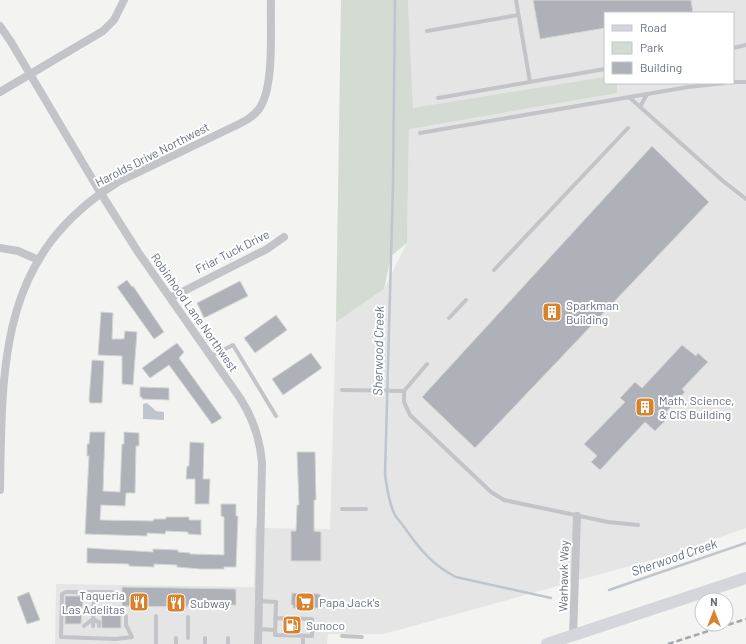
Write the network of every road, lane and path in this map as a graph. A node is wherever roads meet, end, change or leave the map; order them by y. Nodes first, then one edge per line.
1 (124, 0) edge
2 (270, 0) edge
3 (516, 0) edge
4 (518, 15) junction
5 (0, 26) edge
6 (427, 31) dead end
7 (746, 46) edge
8 (734, 48) edge
9 (604, 69) edge
10 (31, 74) junction
11 (530, 82) junction
12 (734, 82) edge
13 (746, 82) edge
14 (718, 84) edge
15 (0, 92) edge
16 (647, 94) junction
17 (629, 97) junction
18 (438, 98) dead end
19 (640, 107) junction
20 (628, 128) dead end
21 (420, 133) dead end
22 (100, 192) junction
23 (746, 199) edge
24 (284, 237) dead end
25 (0, 248) edge
26 (34, 258) junction
27 (494, 270) dead end
28 (170, 298) junction
29 (466, 300) dead end
30 (449, 318) dead end
31 (210, 356) junction
32 (427, 364) dead end
33 (1, 382) edge
34 (342, 390) dead end
35 (404, 391) junction
36 (276, 416) dead end
37 (0, 490) edge
38 (342, 509) dead end
39 (366, 510) dead end
40 (577, 516) junction
41 (638, 525) dead end
42 (746, 578) edge
43 (94, 592) junction
44 (112, 592) dead end
45 (258, 602) junction
46 (126, 616) dead end
47 (156, 616) dead end
48 (188, 617) dead end
49 (275, 618) junction
50 (282, 618) junction
51 (93, 619) junction
52 (287, 623) dead end
53 (84, 626) dead end
54 (93, 626) dead end
55 (100, 626) dead end
56 (258, 629) junction
57 (275, 630) junction
58 (294, 631) dead end
59 (301, 636) junction
60 (342, 636) dead end
61 (573, 636) junction
62 (362, 637) dead end
63 (176, 638) dead end
64 (188, 638) dead end
65 (205, 638) dead end
66 (228, 638) dead end
67 (156, 644) edge
68 (176, 644) edge
69 (205, 644) edge
70 (228, 644) edge
71 (258, 644) edge
72 (302, 644) edge
73 (547, 644) edge

1 - 10 street
2 - 22 street, Harolds Drive Northwest
3 - 4 lane
4 - 6 lane
4 - 11 lane
5 - 10 street, Robinhood Lane Northwest
7 - 8 lane
9 - 11 lane
10 - 15 street
10 - 22 street, Robinhood Lane Northwest
11 - 18 lane
12 - 13 lane
14 - 16 lane
16 - 17 lane
16 - 19 lane
17 - 19 lane
17 - 21 lane
19 - 23 lane
20 - 27 lane
22 - 26 street, Harolds Drive Northwest
22 - 28 street, Robinhood Lane Northwest
24 - 28 street, Friar Tuck Drive
25 - 26 street
26 - 33 street, Harolds Drive Northwest
28 - 31 street, Robinhood Lane Northwest
29 - 30 lane
31 - 36 lane
31 - 45 street, Robinhood Lane Northwest
32 - 35 lane
33 - 37 street, Harolds Drive Northwest
34 - 35 lane
35 - 40 lane
38 - 39 lane
40 - 41 lane
40 - 61 street, Warhawk Way
42 - 61 main road
43 - 44 lane
43 - 46 lane
43 - 51 lane
45 - 49 lane
45 - 56 street, Robinhood Lane Northwest
47 - 67 lane
48 - 64 lane
49 - 50 lane
49 - 57 lane
50 - 52 lane
50 - 59 lane
51 - 53 lane
51 - 54 lane
51 - 55 lane
56 - 57 lane
56 - 71 street, Robinhood Lane Northwest
57 - 59 lane
58 - 59 lane
59 - 72 lane
60 - 62 lane
61 - 73 main road
63 - 68 lane
65 - 69 lane
66 - 70 lane

